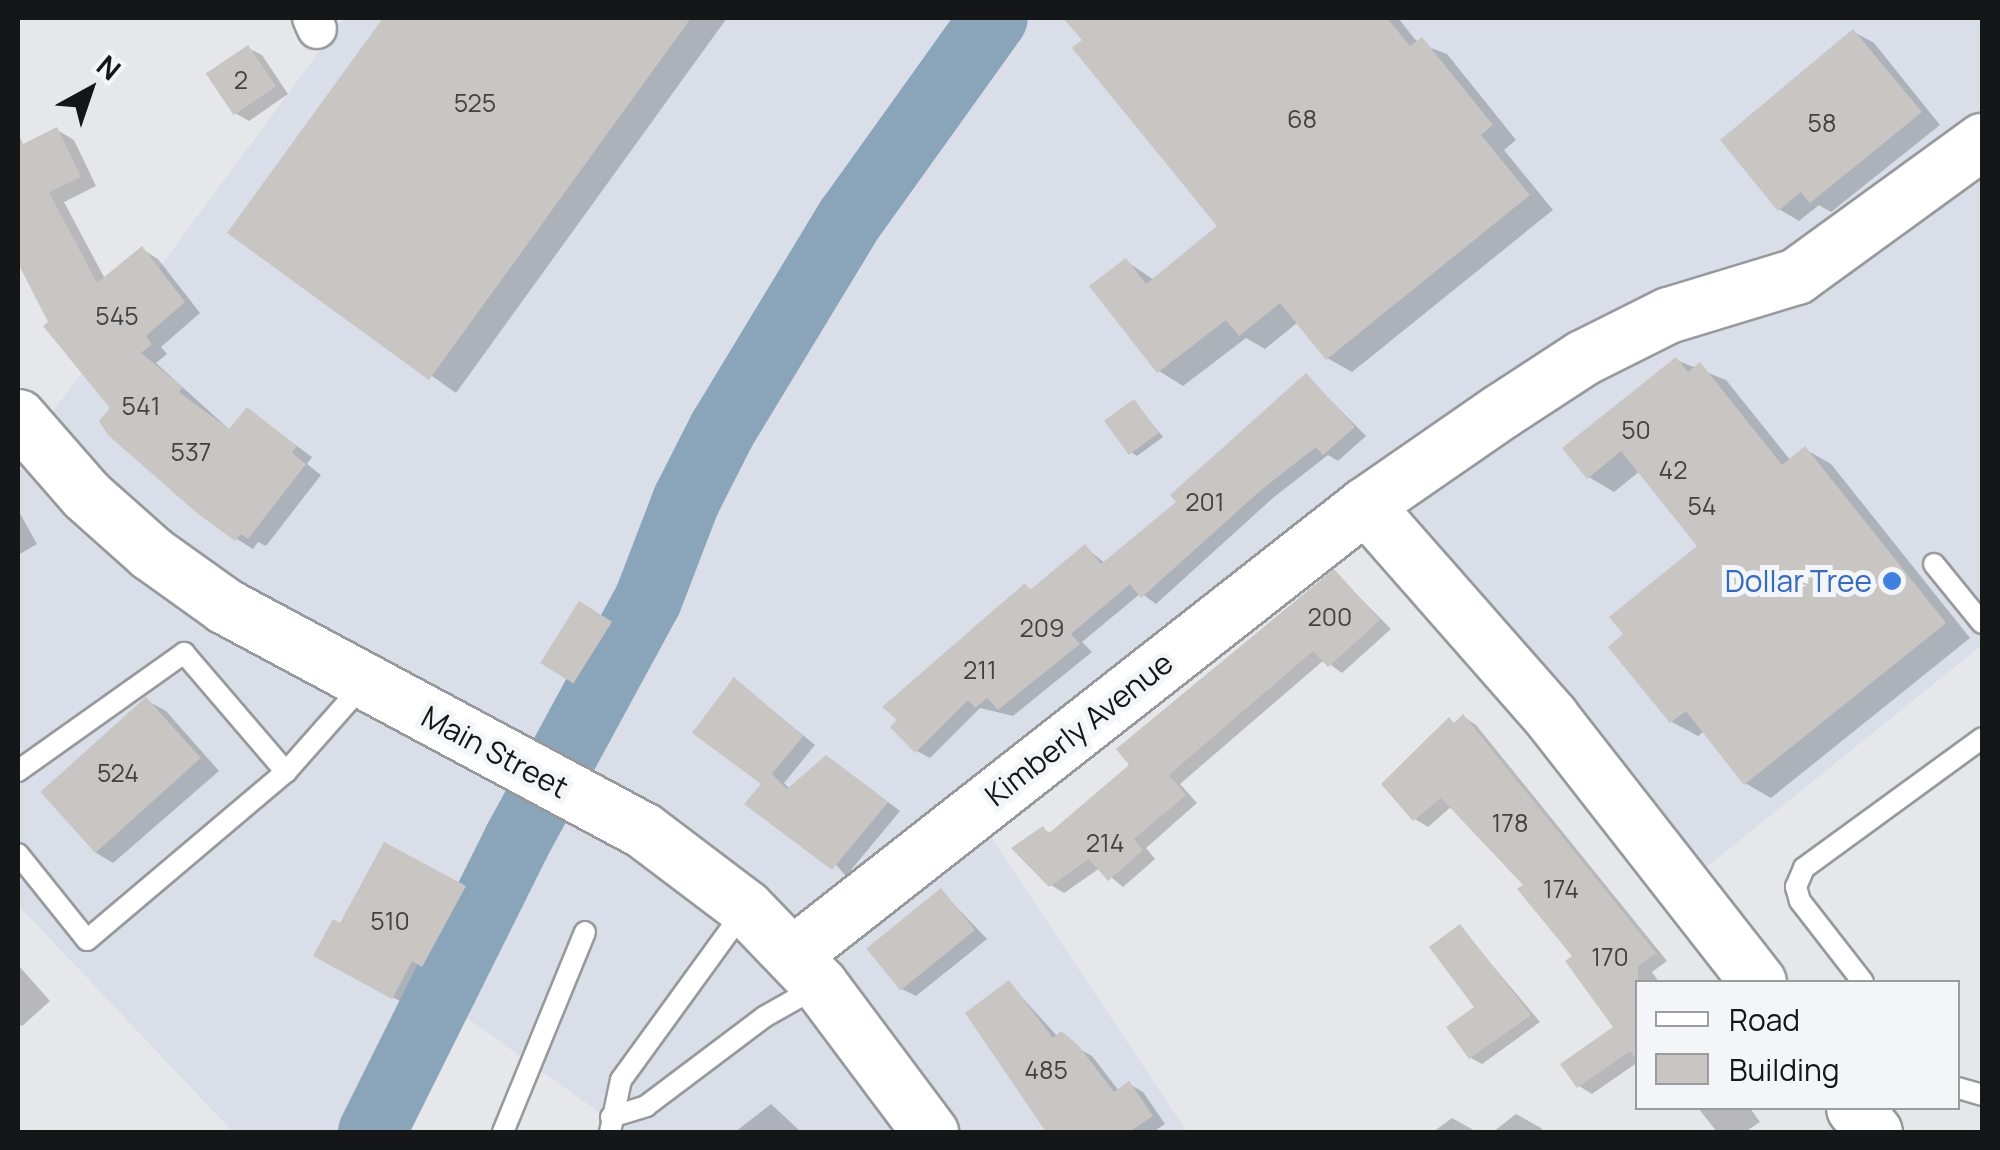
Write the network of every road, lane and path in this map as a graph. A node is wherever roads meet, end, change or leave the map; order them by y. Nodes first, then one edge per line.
1 (1982, 141) edge
2 (18, 418) edge
3 (1365, 505) junction
4 (1934, 564) dead end
5 (1982, 623) edge
6 (364, 683) junction
7 (1982, 738) edge
8 (18, 771) edge
9 (286, 772) junction
10 (18, 854) edge
11 (746, 908) junction
12 (585, 932) dead end
13 (807, 970) junction
14 (1756, 980) edge
15 (1861, 980) edge
16 (1856, 1110) edge
17 (610, 1125) edge
18 (503, 1132) edge
19 (930, 1132) edge
20 (1874, 1132) edge

1 - 3 street, Kimberly Avenue
2 - 6 street, Main Street
3 - 13 street, Kimberly Avenue
3 - 14 street
4 - 5 lane
6 - 9 lane
6 - 11 street, Main Street
7 - 15 lane
8 - 9 lane
9 - 10 lane
11 - 13 street, Main Street
11 - 17 lane
12 - 18 lane
13 - 17 lane
13 - 19 street, Main Street
16 - 20 street

